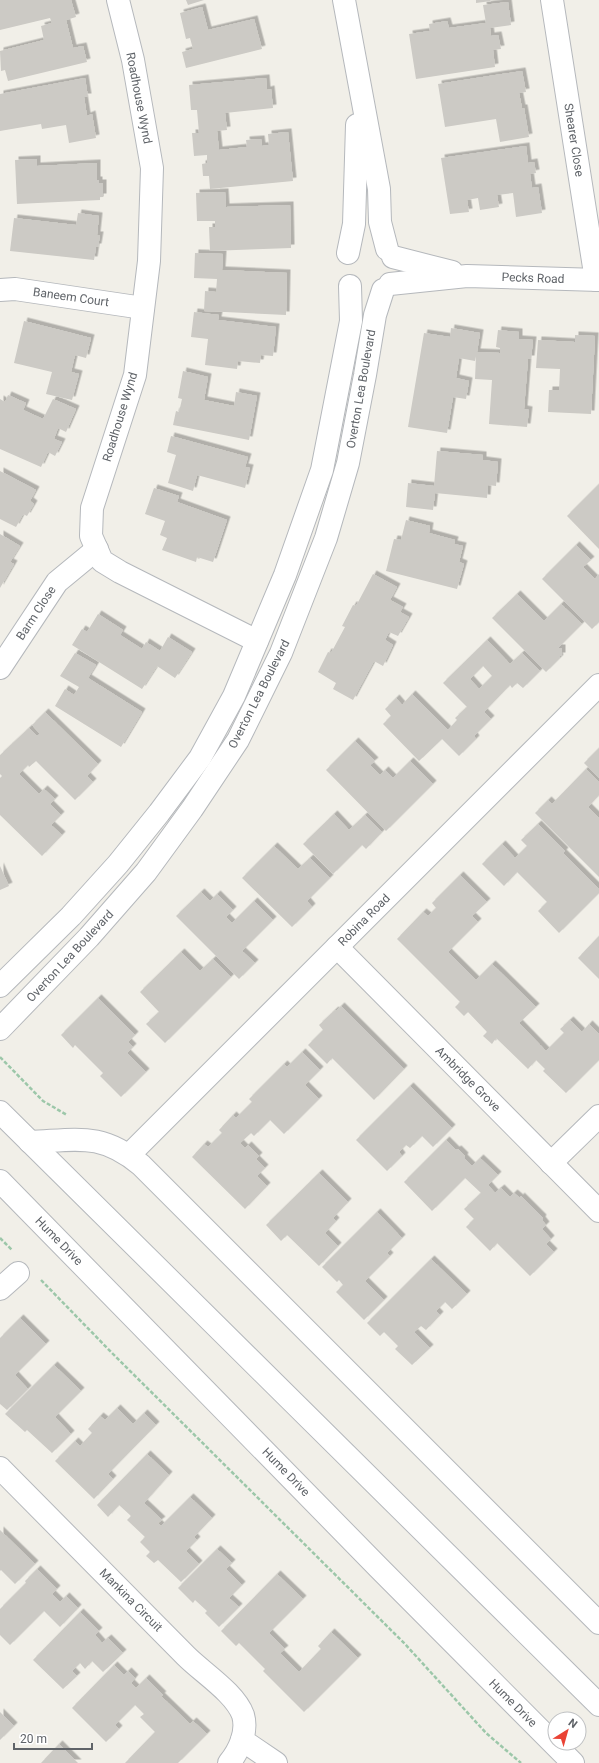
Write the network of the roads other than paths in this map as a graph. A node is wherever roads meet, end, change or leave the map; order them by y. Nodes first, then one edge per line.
1 (118, 0) edge
2 (344, 0) edge
3 (552, 0) edge
4 (359, 80) junction
5 (348, 253) junction
6 (390, 253) junction
7 (467, 276) junction
8 (598, 280) edge
9 (350, 286) junction
10 (387, 287) junction
11 (0, 290) edge
12 (143, 308) junction
13 (97, 549) junction
14 (257, 641) junction
15 (281, 653) junction
16 (0, 668) edge
17 (599, 684) edge
18 (337, 947) junction
19 (0, 986) edge
20 (0, 1029) edge
21 (0, 1112) edge
22 (599, 1116) edge
23 (30, 1142) junction
24 (129, 1155) junction
25 (551, 1163) junction
26 (0, 1181) edge
27 (599, 1211) edge
28 (23, 1267) road end
29 (0, 1289) edge
30 (0, 1468) edge
31 (599, 1623) edge
32 (599, 1705) edge
33 (242, 1740) junction
34 (229, 1763) edge
35 (276, 1763) edge
36 (573, 1763) edge

1 - 12 street, Roadhouse Wynd
2 - 4 street
3 - 8 street, Shearer Close
4 - 5 street
4 - 6 street
5 - 6 street
5 - 9 street
6 - 7 street, Pecks Road
6 - 10 street
7 - 8 street, Pecks Road
7 - 10 street, Pecks Road
9 - 10 street
9 - 14 street, Overton Lea Boulevard
10 - 15 street, Overton Lea Boulevard
11 - 12 street, Baneem Court
12 - 13 street, Roadhouse Wynd
13 - 14 street, Roadhouse Wynd
13 - 16 street, Barm Close
14 - 15 street, Roadhouse Wynd
14 - 19 street, Overton Lea Boulevard
15 - 20 street, Overton Lea Boulevard
17 - 18 street, Robina Road
18 - 24 street, Robina Road
18 - 25 street, Ambridge Grove
21 - 23 street
22 - 25 street
23 - 24 street
23 - 32 street
24 - 31 street
25 - 27 street, Ambridge Grove
26 - 36 street, Hume Drive
28 - 29 street
30 - 33 street, Mankina Circuit
33 - 34 street
33 - 35 street

